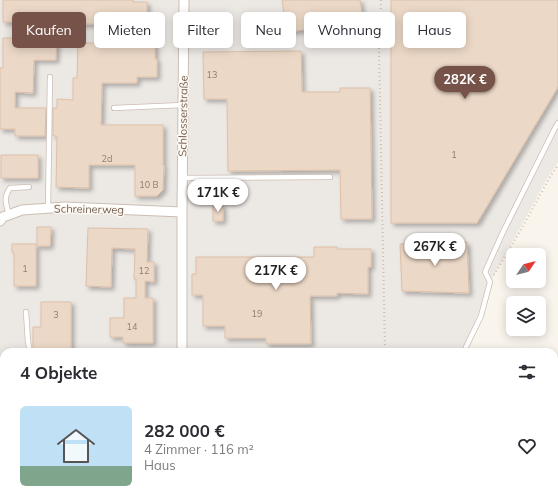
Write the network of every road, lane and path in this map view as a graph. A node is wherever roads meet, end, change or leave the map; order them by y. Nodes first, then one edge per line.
1 (184, 0) edge
2 (190, 0) edge
3 (380, 0) edge
4 (50, 77) dead end
5 (183, 105) junction
6 (114, 108) dead end
7 (558, 124) edge
8 (558, 165) edge
9 (330, 177) dead end
10 (182, 178) junction
11 (29, 187) dead end
12 (48, 208) junction
13 (182, 212) junction
14 (9, 215) junction
15 (0, 221) edge
16 (490, 282) junction
17 (26, 312) dead end
18 (29, 348) edge
19 (182, 348) edge
20 (385, 348) edge
21 (466, 348) edge

1 - 2 lane
1 - 5 street, Schlosserstraße
3 - 20 path
4 - 12 lane
5 - 6 lane
5 - 10 street, Schlosserstraße
7 - 16 lane
8 - 16 path
9 - 10 lane
10 - 13 street, Schlosserstraße
11 - 14 lane
12 - 13 street, Schreinerweg
12 - 14 street, Schreinerweg
13 - 19 street, Schlosserstraße
14 - 15 street, Schreinerweg
16 - 21 lane
17 - 18 lane

